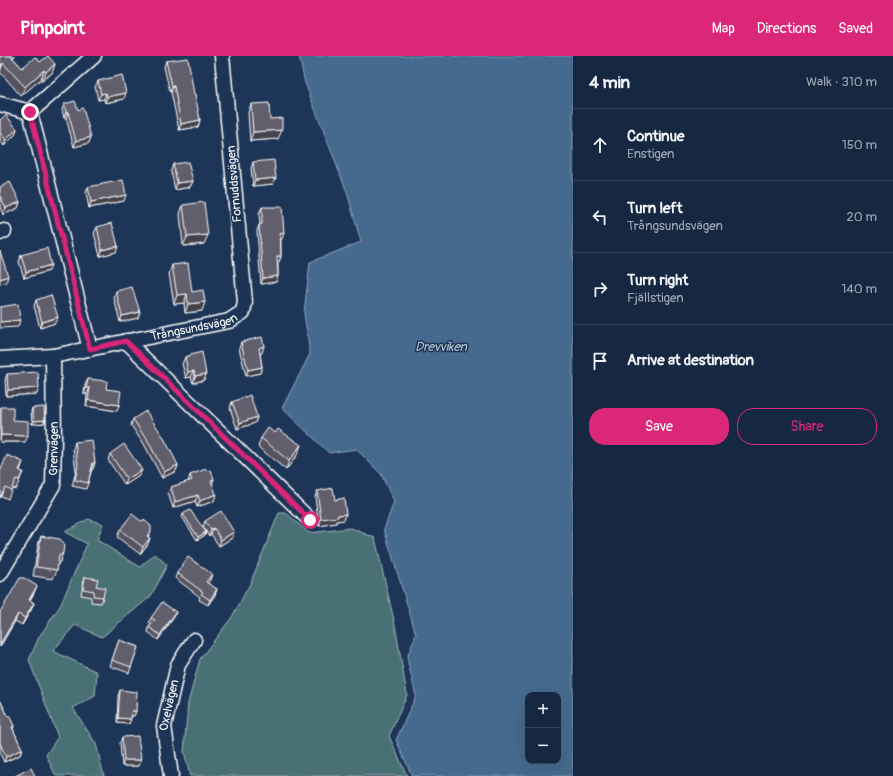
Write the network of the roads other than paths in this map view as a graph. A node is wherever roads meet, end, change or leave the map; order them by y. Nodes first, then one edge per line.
1 (94, 56) edge
2 (222, 56) edge
3 (0, 104) edge
4 (30, 112) junction
5 (243, 312) joint
6 (126, 341) junction
7 (90, 349) junction
8 (53, 356) junction
9 (0, 359) edge
10 (310, 520) dead end
11 (0, 574) edge
12 (194, 640) dead end
13 (171, 776) edge

1 - 4 street
2 - 5 street, Fornuddsvägen
3 - 4 street
4 - 7 street
5 - 6 street, Trångsundsvägen
6 - 7 street, Trångsundsvägen
6 - 10 street
7 - 8 street, Trångsundsvägen
8 - 9 street, Trångsundsvägen
8 - 11 street, Grenvägen
12 - 13 street, Oxelvägen

